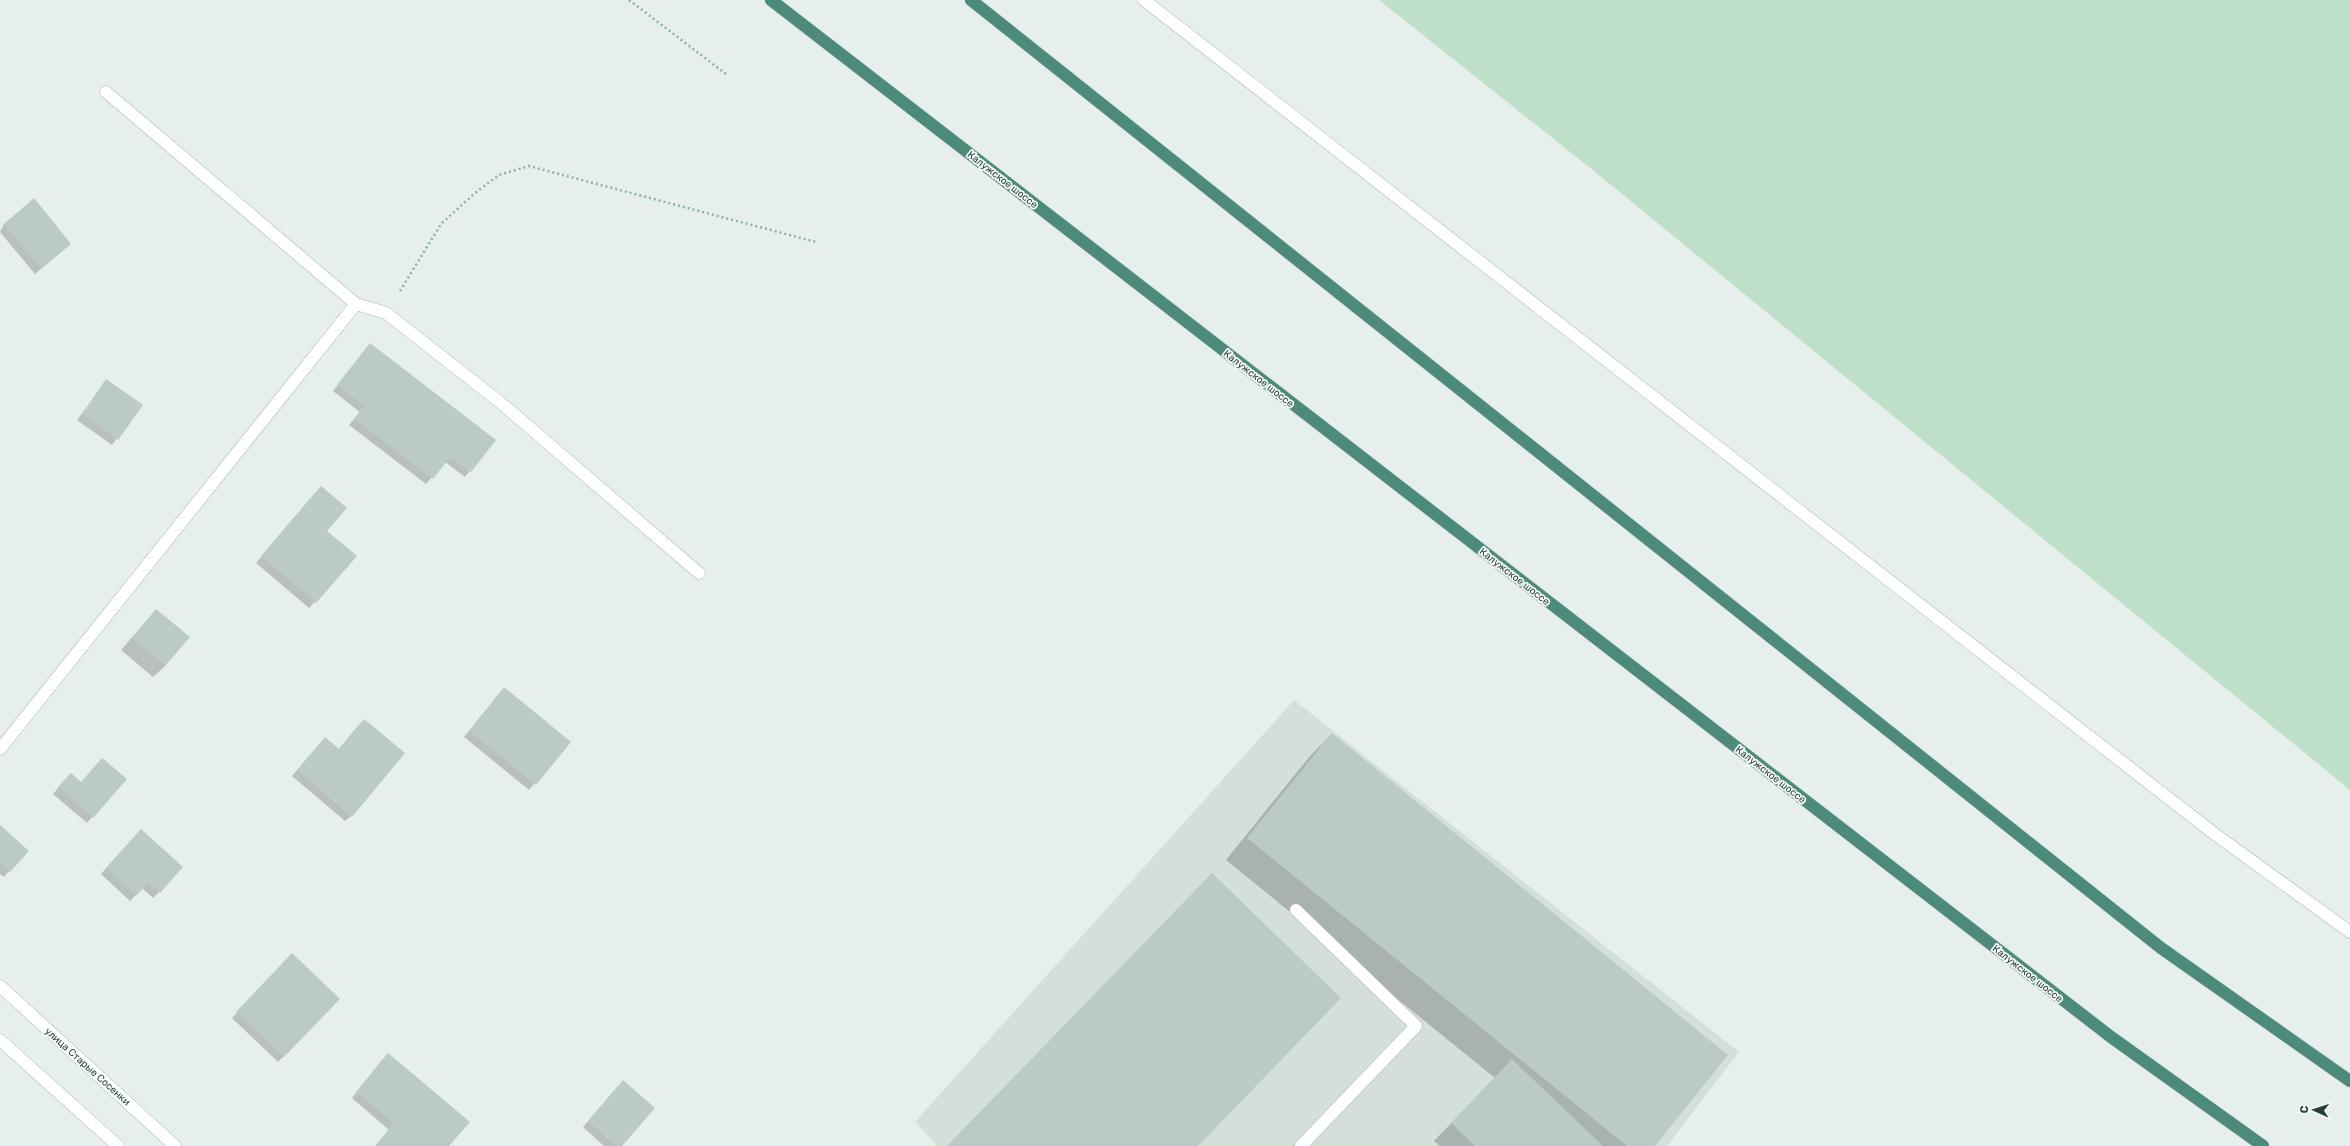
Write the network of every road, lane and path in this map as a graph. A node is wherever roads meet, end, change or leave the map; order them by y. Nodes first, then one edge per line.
1 (628, 0) edge
2 (772, 0) edge
3 (971, 0) edge
4 (1144, 0) edge
5 (726, 74) dead end
6 (106, 92) dead end
7 (816, 242) dead end
8 (356, 304) junction
9 (386, 314) junction
10 (699, 573) dead end
11 (0, 750) edge
12 (1296, 910) dead end
13 (2350, 932) edge
14 (0, 986) edge
15 (0, 1040) edge
16 (2350, 1081) edge
17 (118, 1146) edge
18 (175, 1146) edge
19 (1301, 1146) edge
20 (2264, 1146) edge

1 - 5 path
2 - 20 highway, Калужское шоссе
3 - 16 highway
4 - 13 main road
6 - 8 main road
7 - 9 path
8 - 9 main road
8 - 11 main road
9 - 10 main road
12 - 19 main road
14 - 18 main road, улица Старые Сосенки
15 - 17 main road

